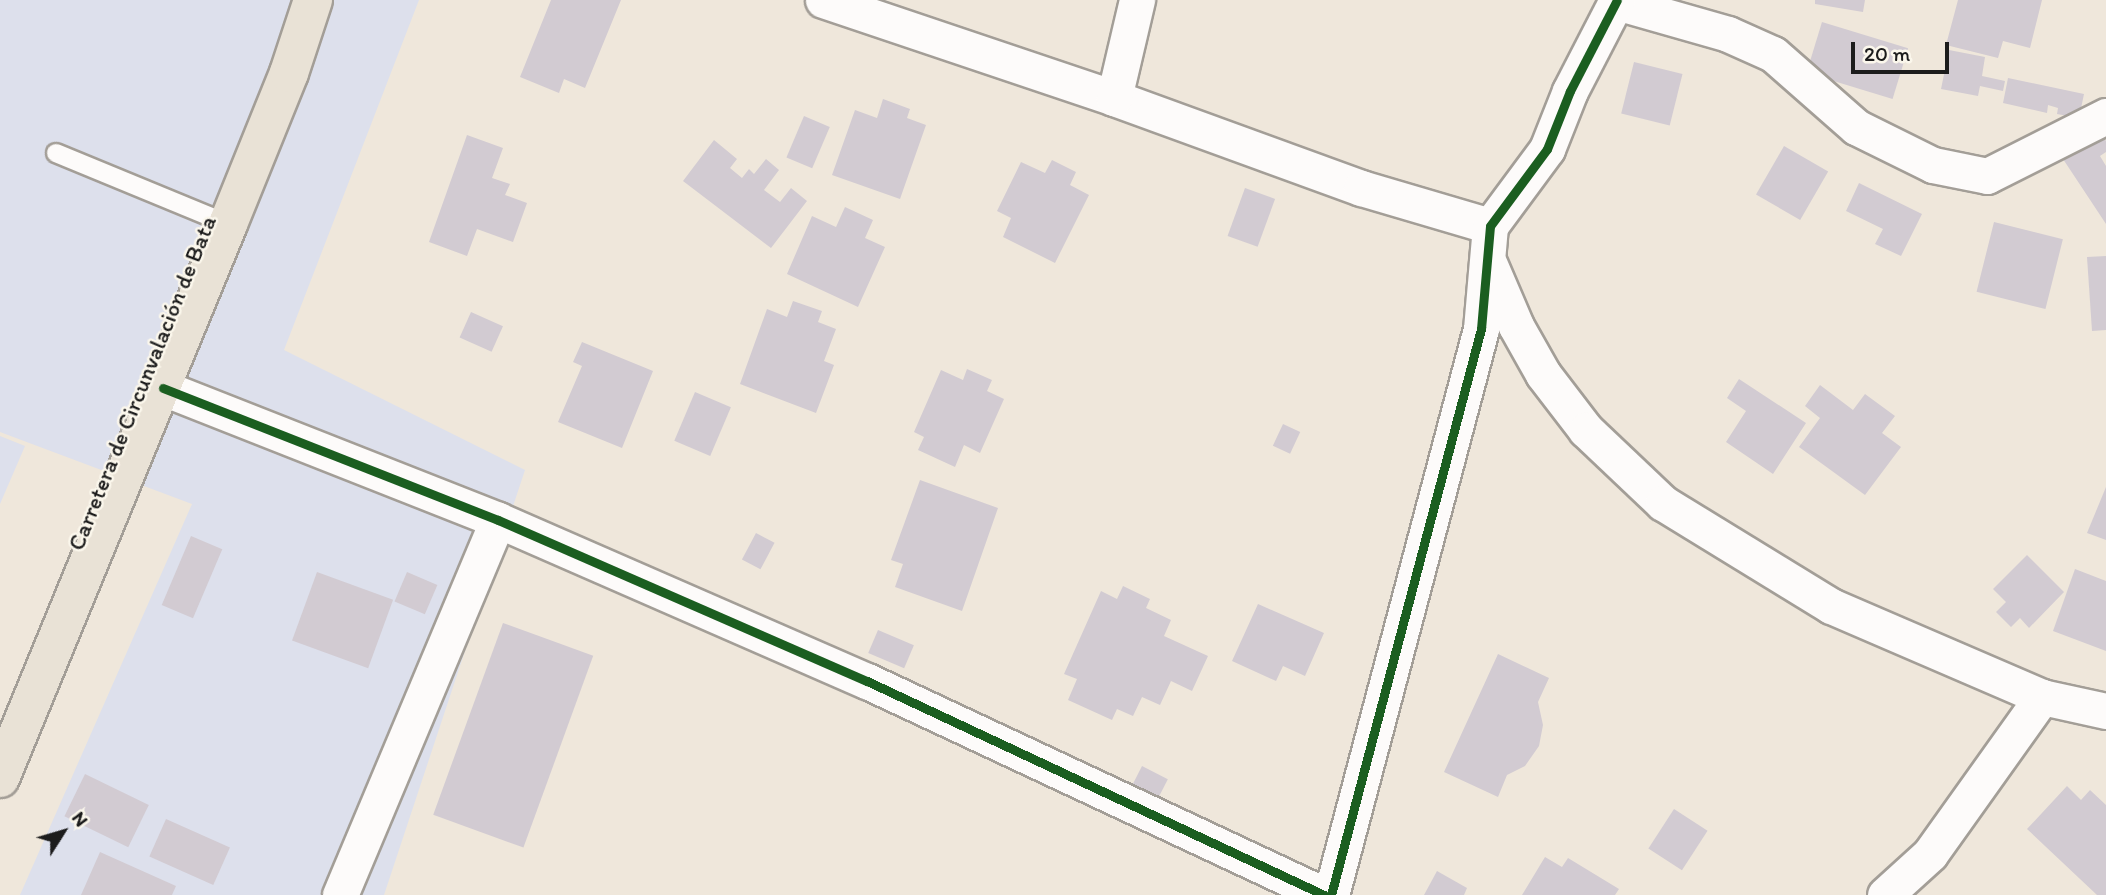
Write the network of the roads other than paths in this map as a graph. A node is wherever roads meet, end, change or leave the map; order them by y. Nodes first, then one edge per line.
1 (313, 0) edge
2 (823, 0) edge
3 (1138, 0) edge
4 (1617, 1) edge
5 (1114, 98) junction
6 (2106, 116) edge
7 (56, 153) dead end
8 (228, 224) junction
9 (1489, 242) junction
10 (163, 388) junction
11 (498, 520) junction
12 (2042, 697) junction
13 (2106, 711) edge
14 (0, 778) edge
15 (340, 895) edge
16 (1324, 895) edge
17 (1331, 895) edge
18 (1885, 895) edge

1 - 8 main road, Carretera de Circunvalación de Bata
2 - 5 street
3 - 5 street
4 - 6 street
4 - 9 street
5 - 9 street
7 - 8 lane
8 - 10 main road, Carretera de Circunvalación de Bata
9 - 12 street
9 - 17 street
10 - 11 street
10 - 14 main road, Carretera de Circunvalación de Bata
11 - 15 street
11 - 16 street
12 - 13 street
12 - 18 street

